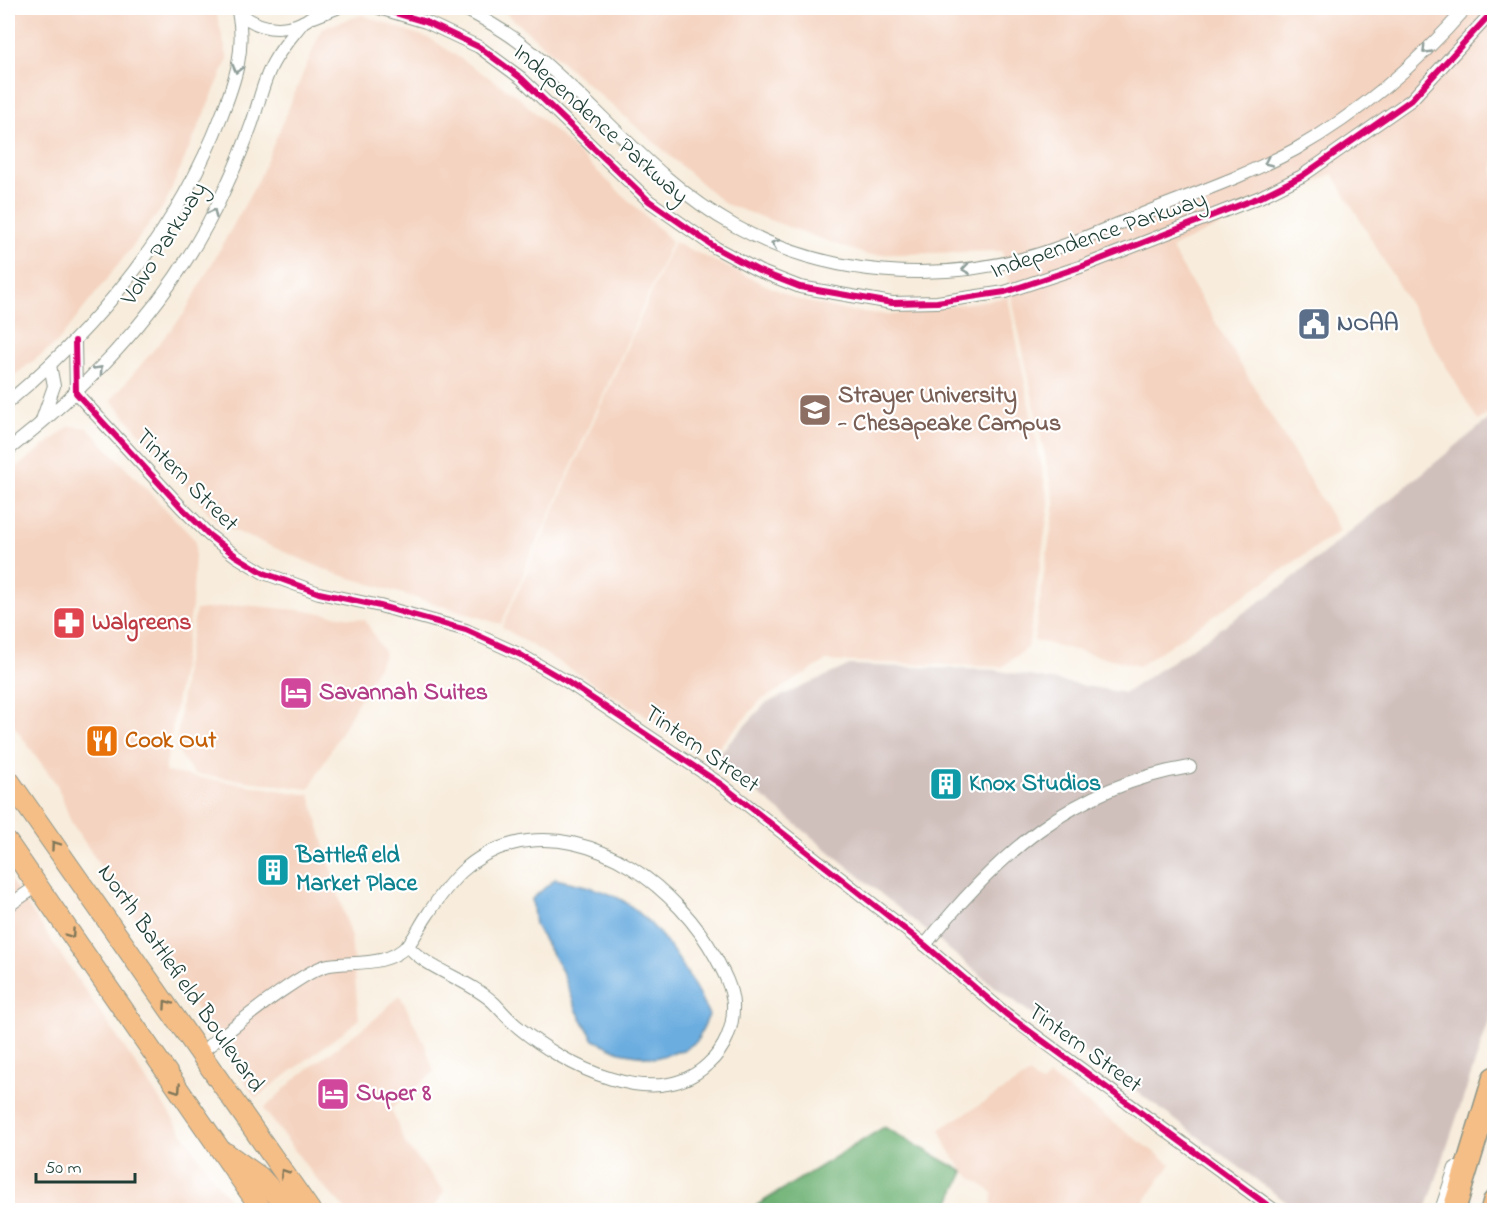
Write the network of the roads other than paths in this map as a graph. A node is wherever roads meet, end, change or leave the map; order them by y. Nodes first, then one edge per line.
1 (321, 8) edge
2 (337, 8) edge
3 (379, 8) edge
4 (463, 8) edge
5 (1466, 8) edge
6 (237, 9) edge
7 (1494, 10) edge
8 (307, 20) junction
9 (75, 340) junction
10 (50, 365) junction
11 (76, 393) junction
12 (8, 402) edge
13 (38, 426) junction
14 (8, 450) edge
15 (1190, 767) dead end
16 (8, 778) edge
17 (8, 843) edge
18 (37, 886) junction
19 (8, 906) edge
20 (407, 945) junction
21 (925, 945) junction
22 (201, 1052) junction
23 (1487, 1086) edge
24 (214, 1144) junction
25 (1494, 1202) edge
26 (262, 1210) edge
27 (290, 1210) edge
28 (310, 1210) edge
29 (1274, 1210) edge
30 (1441, 1210) edge
31 (1454, 1210) edge
32 (1492, 1210) edge

1 - 8 street, Volvo Parkway
2 - 8 street
3 - 7 street, Independence Parkway
5 -> 4 street, Independence Parkway
6 - 8 street, Volvo Parkway
6 -> 9 street, Volvo Parkway
11 -> 8 street, Volvo Parkway
9 - 10 street, Volvo Parkway
9 - 11 street
10 - 12 street, Volvo Parkway
10 - 13 street
11 - 13 street, Volvo Parkway
11 - 21 street, Tintern Street
13 - 14 street, Volvo Parkway
15 - 21 street
22 -> 16 main road, North Battlefield Boulevard
17 - 18 main road
18 - 19 street
18 -> 24 main road
20 - 20 street
20 - 22 street
21 - 29 street, Tintern Street
28 -> 22 main road, North Battlefield Boulevard
23 - 30 street
23 - 31 highway
24 - 26 main road
24 - 27 main road
25 - 32 highway

